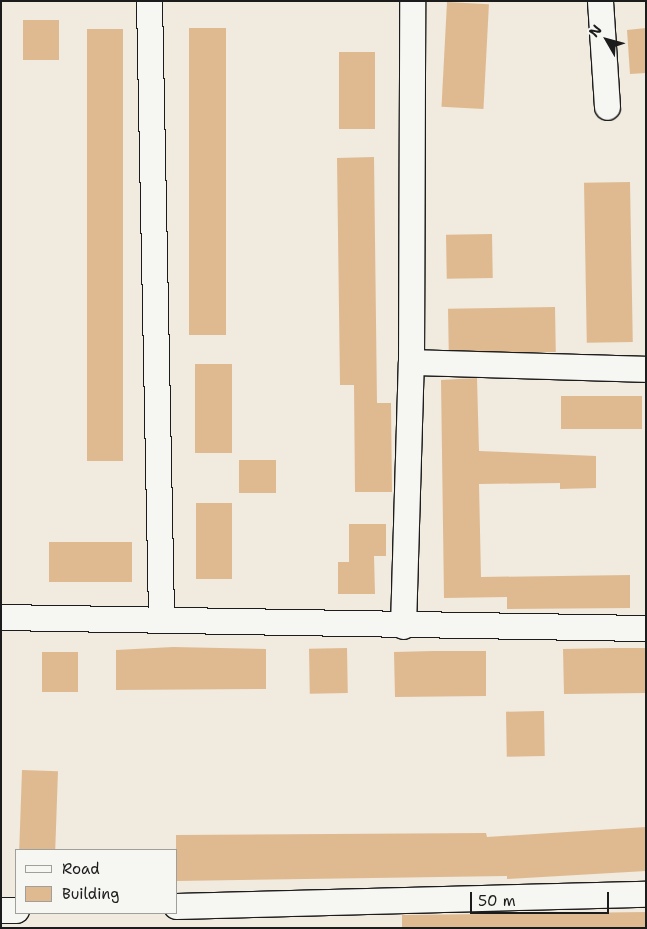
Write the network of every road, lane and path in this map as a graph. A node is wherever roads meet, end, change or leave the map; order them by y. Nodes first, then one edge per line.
1 (149, 1) edge
2 (412, 1) edge
3 (600, 1) edge
4 (607, 107) dead end
5 (411, 362) junction
6 (646, 369) edge
7 (161, 616) junction
8 (1, 617) edge
9 (403, 626) junction
10 (646, 628) edge
11 (646, 894) edge
12 (178, 906) edge
13 (1, 910) edge
14 (15, 910) edge

1 - 7 street
2 - 5 street
3 - 4 street
5 - 6 street
5 - 9 street
7 - 8 street
7 - 9 street
9 - 10 street
11 - 12 street
13 - 14 street

